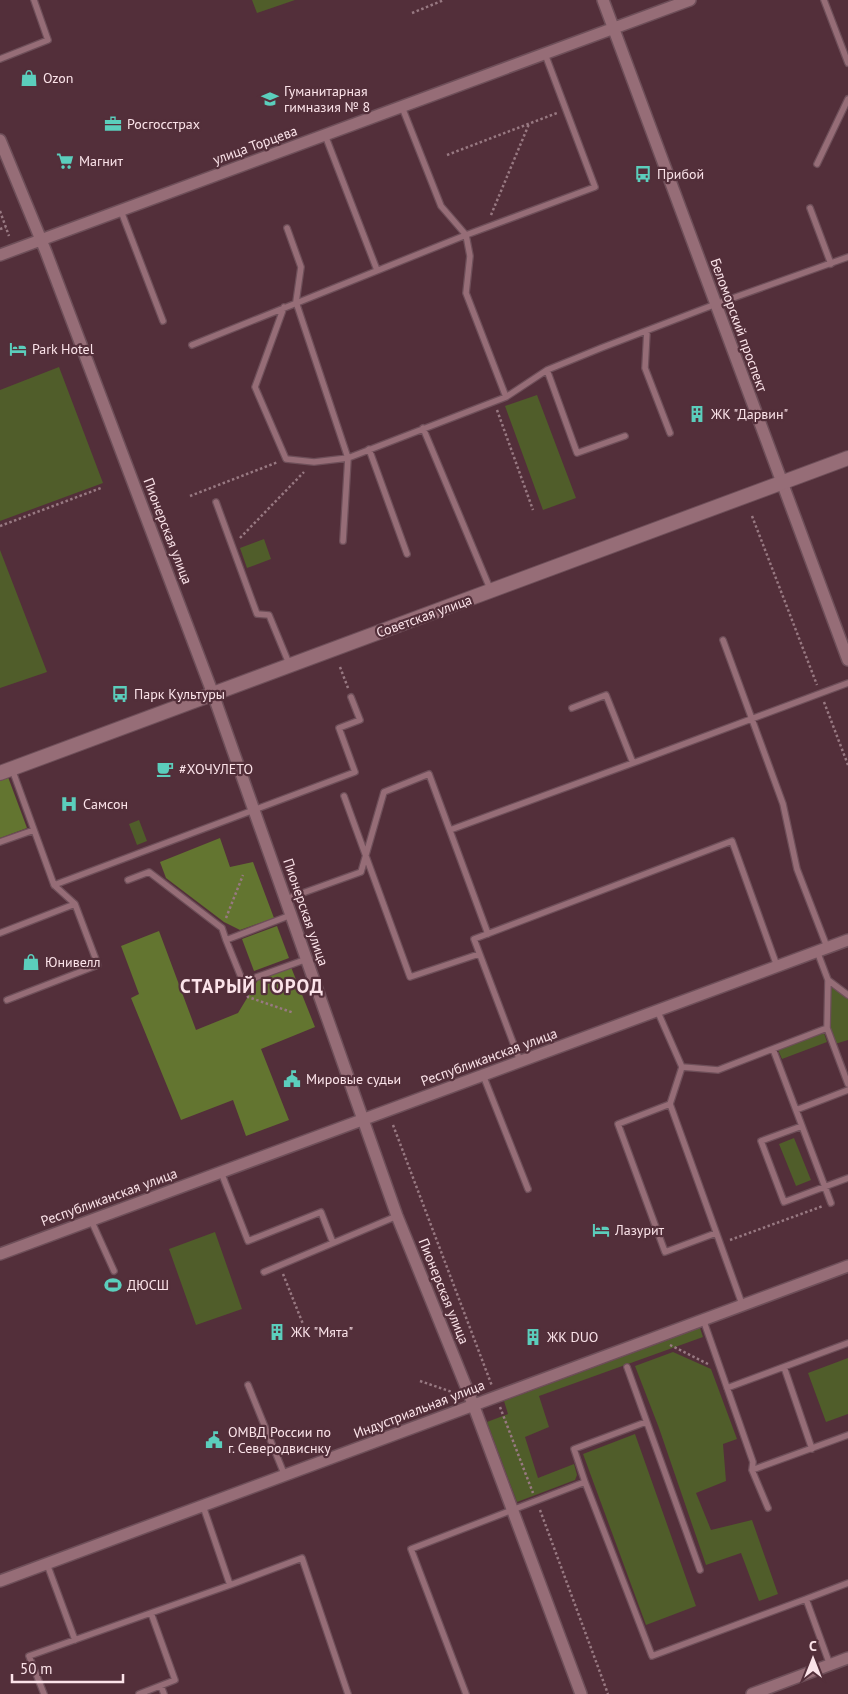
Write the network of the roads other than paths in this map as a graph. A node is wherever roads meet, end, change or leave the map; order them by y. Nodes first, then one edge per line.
1 (34, 0) edge
2 (603, 0) edge
3 (690, 0) edge
4 (824, 0) edge
5 (613, 28) junction
6 (545, 54) junction
7 (0, 59) edge
8 (848, 63) edge
9 (848, 99) edge
10 (402, 107) junction
11 (324, 135) junction
12 (0, 140) edge
13 (817, 164) dead end
14 (810, 208) dead end
15 (121, 210) junction
16 (287, 228) dead end
17 (466, 235) junction
18 (41, 240) junction
19 (0, 255) edge
20 (848, 257) edge
21 (831, 264) junction
22 (377, 270) junction
23 (296, 302) junction
24 (716, 304) junction
25 (284, 307) junction
26 (163, 321) dead end
27 (647, 331) junction
28 (192, 345) dead end
29 (547, 370) junction
30 (506, 397) junction
31 (423, 428) junction
32 (670, 433) dead end
33 (625, 436) dead end
34 (369, 449) junction
35 (348, 458) junction
36 (848, 458) edge
37 (782, 483) junction
38 (216, 502) dead end
39 (343, 541) dead end
40 (406, 554) dead end
41 (491, 591) junction
42 (723, 640) dead end
43 (848, 660) edge
44 (290, 666) junction
45 (848, 683) edge
46 (213, 694) junction
47 (351, 696) road end
48 (572, 708) dead end
49 (754, 720) junction
50 (633, 764) junction
51 (6, 771) edge
52 (344, 796) dead end
53 (254, 810) junction
54 (34, 830) junction
55 (450, 830) junction
56 (0, 842) edge
57 (365, 856) junction
58 (371, 871) junction
59 (361, 872) junction
60 (128, 880) dead end
61 (54, 885) junction
62 (286, 899) junction
63 (75, 904) junction
64 (291, 916) junction
65 (0, 933) edge
66 (488, 934) junction
67 (226, 940) junction
68 (848, 940) edge
69 (822, 949) junction
70 (480, 954) junction
71 (307, 959) junction
72 (777, 966) junction
73 (828, 980) junction
74 (848, 995) edge
75 (7, 1000) dead end
76 (657, 1010) junction
77 (827, 1028) junction
78 (773, 1049) junction
79 (520, 1061) junction
80 (682, 1066) junction
81 (483, 1075) junction
82 (848, 1084) edge
83 (848, 1090) edge
84 (670, 1104) junction
85 (796, 1110) junction
86 (363, 1119) junction
87 (802, 1126) junction
88 (221, 1172) junction
89 (848, 1178) edge
90 (825, 1186) junction
91 (528, 1189) dead end
92 (831, 1203) road end
93 (397, 1216) junction
94 (91, 1220) junction
95 (716, 1233) junction
96 (333, 1243) junction
97 (0, 1254) edge
98 (848, 1266) edge
99 (114, 1271) dead end
100 (264, 1272) dead end
101 (742, 1304) junction
102 (703, 1319) junction
103 (848, 1343) edge
104 (626, 1367) dead end
105 (784, 1367) junction
106 (248, 1385) dead end
107 (727, 1388) junction
108 (473, 1404) junction
109 (646, 1422) junction
110 (848, 1435) edge
111 (812, 1449) junction
112 (752, 1470) junction
113 (285, 1476) junction
114 (585, 1482) junction
115 (203, 1506) junction
116 (768, 1508) dead end
117 (513, 1510) junction
118 (47, 1564) junction
119 (700, 1570) dead end
120 (0, 1581) edge
121 (848, 1583) edge
122 (230, 1585) junction
123 (806, 1599) junction
124 (151, 1613) junction
125 (74, 1640) junction
126 (848, 1658) edge
127 (830, 1665) junction
128 (161, 1686) junction
129 (44, 1694) edge
130 (139, 1694) edge
131 (164, 1694) edge
132 (348, 1694) edge
133 (466, 1694) edge
134 (581, 1694) edge
135 (752, 1694) edge

1 - 7 lane
2 - 5 street, Беломорский проспект
3 - 5 street, улица Торцева
4 - 8 lane
5 - 6 street, улица Торцева
5 - 24 street, Беломорский проспект
6 - 10 street, улица Торцева
6 - 17 lane
9 - 13 lane
10 - 11 street, улица Торцева
10 - 17 lane
11 - 15 street, улица Торцева
11 - 22 lane
12 - 18 street, Пионерская улица
14 - 21 lane
15 - 18 street, улица Торцева
15 - 26 lane
16 - 23 lane
17 - 22 lane
17 - 30 lane
18 - 19 street, улица Торцева
18 - 46 street, Пионерская улица
20 - 21 lane
21 - 24 lane
22 - 23 lane
23 - 25 lane
23 - 35 lane
24 - 27 lane
24 - 37 street, Беломорский проспект
25 - 28 lane
25 - 35 lane
27 - 29 lane
27 - 32 lane
29 - 30 lane
29 - 33 lane
30 - 31 lane
31 - 34 lane
31 - 41 lane
34 - 35 lane
34 - 40 lane
35 - 39 lane
36 - 37 street, Советская улица
37 - 41 street, Советская улица
37 - 43 street, Беломорский проспект
38 - 44 lane
41 - 44 street, Советская улица
42 - 49 lane
44 - 46 street, Советская улица
45 - 49 lane
46 - 51 street, Советская улица
46 - 53 street, Пионерская улица
47 - 53 lane
48 - 50 lane
49 - 50 lane
49 - 69 lane
50 - 55 lane
51 - 54 lane
52 - 57 lane
53 - 61 lane
53 - 62 street, Пионерская улица
54 - 56 lane
54 - 61 lane
55 - 57 lane
55 - 66 lane
57 - 58 lane
57 - 59 lane
58 - 59 lane
58 - 70 lane
59 - 62 lane
60 - 67 lane
61 - 63 lane
62 - 64 street, Пионерская улица
63 - 65 lane
63 - 75 lane
64 - 67 lane
64 - 71 street, Пионерская улица
66 - 70 lane
66 - 72 lane
67 - 71 lane
68 - 69 street, Республиканская улица
69 - 72 street, Республиканская улица
69 - 73 lane
70 - 79 lane
71 - 86 street, Пионерская улица
72 - 76 street, Республиканская улица
73 - 74 lane
73 - 77 lane
76 - 79 street, Республиканская улица
76 - 80 lane
77 - 78 lane
77 - 82 lane
78 - 80 lane
78 - 85 lane
79 - 81 street, Республиканская улица
80 - 84 lane
81 - 86 street, Республиканская улица
81 - 91 lane
83 - 85 lane
84 - 95 lane
84 - 95 lane
85 - 87 lane
86 - 88 street, Республиканская улица
86 - 93 street, Пионерская улица
87 - 90 lane
87 - 90 lane
88 - 94 street, Республиканская улица
88 - 96 lane
89 - 90 lane
90 - 92 lane
93 - 96 lane
93 - 108 street, Пионерская улица
94 - 97 street, Республиканская улица
94 - 99 lane
95 - 101 lane
96 - 100 lane
98 - 101 street, Индустриальная улица
101 - 102 street, Индустриальная улица
102 - 107 lane
102 - 108 street, Индустриальная улица
103 - 105 lane
104 - 109 lane
105 - 107 lane
105 - 111 lane
106 - 113 lane
107 - 112 lane
108 - 113 street, Индустриальная улица
108 - 117 street, Пионерская улица
109 - 114 lane
109 - 119 lane
110 - 111 lane
111 - 112 lane
112 - 116 lane
113 - 115 street, Индустриальная улица
114 - 117 lane
114 - 123 lane
115 - 118 street, Индустриальная улица
115 - 122 lane
117 - 133 lane
117 - 134 street, Пионерская улица
118 - 120 street, Индустриальная улица
118 - 125 lane
121 - 123 lane
122 - 124 lane
122 - 132 lane
123 - 127 lane
124 - 125 lane
124 - 128 lane
125 - 129 lane
126 - 127 street
127 - 135 street
128 - 130 lane
128 - 131 lane

